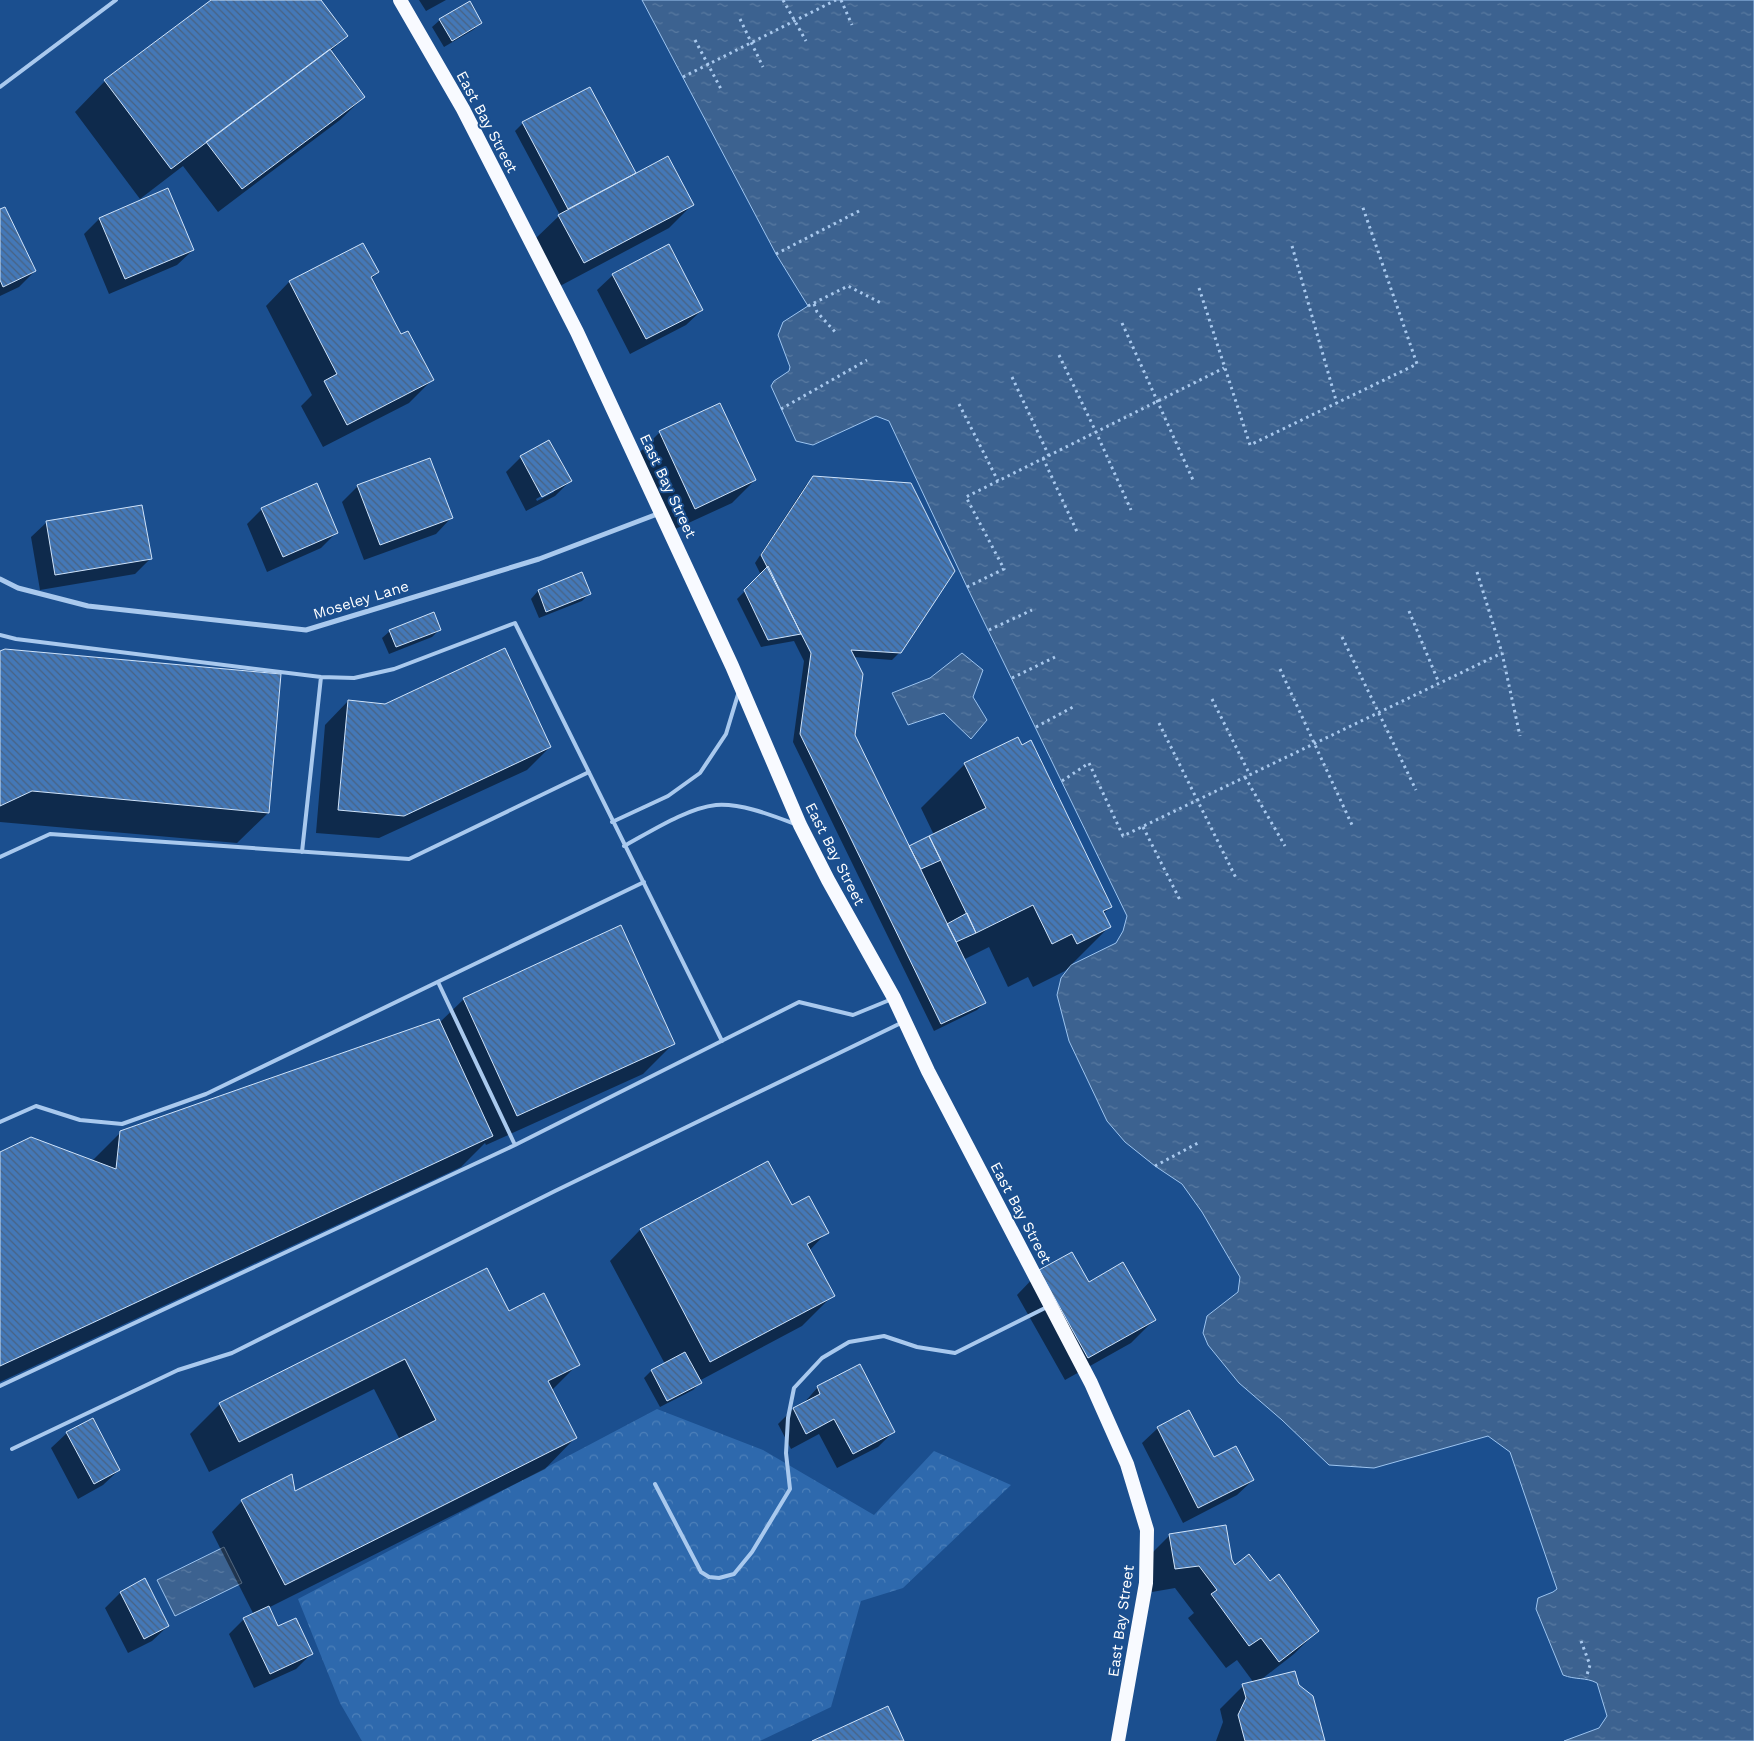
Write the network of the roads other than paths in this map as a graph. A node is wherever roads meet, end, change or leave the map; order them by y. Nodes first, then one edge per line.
1 (116, 0) edge
2 (400, 0) edge
3 (0, 87) edge
4 (662, 512) junction
5 (0, 579) edge
6 (0, 635) edge
7 (321, 677) junction
8 (740, 687) junction
9 (589, 772) junction
10 (612, 822) junction
11 (800, 825) junction
12 (624, 846) junction
13 (302, 852) junction
14 (0, 856) edge
15 (644, 882) junction
16 (438, 982) junction
17 (894, 998) junction
18 (906, 1021) junction
19 (722, 1041) junction
20 (0, 1122) edge
21 (515, 1145) junction
22 (1051, 1305) junction
23 (0, 1386) edge
24 (12, 1449) dead end
25 (655, 1484) dead end
26 (1118, 1741) edge

1 - 3 lane
2 - 4 highway, East Bay Street
4 - 5 street, Moseley Lane
4 - 8 highway, East Bay Street
6 - 7 lane
7 - 9 lane
7 - 13 lane
8 - 10 lane
8 - 11 highway, East Bay Street
9 - 10 lane
9 - 13 lane
10 - 12 lane
11 - 12 lane
11 - 17 highway, East Bay Street
12 - 15 lane
13 - 14 lane
15 - 16 lane
15 - 19 lane
16 - 20 lane
16 - 21 lane
17 - 18 highway, East Bay Street
17 - 19 lane
18 - 22 highway, East Bay Street
18 - 24 lane
19 - 21 lane
21 - 23 lane
22 - 25 lane
22 - 26 highway, East Bay Street

